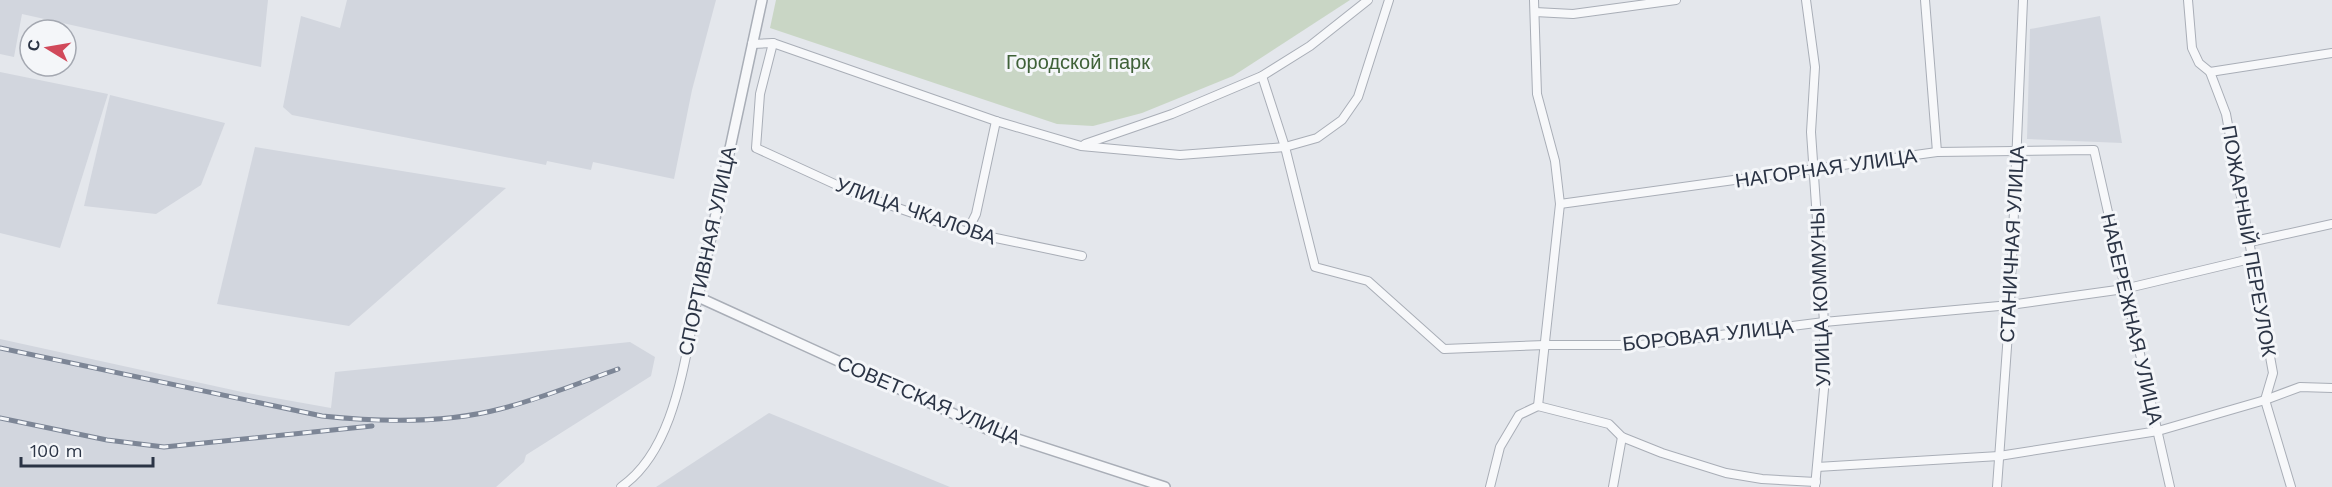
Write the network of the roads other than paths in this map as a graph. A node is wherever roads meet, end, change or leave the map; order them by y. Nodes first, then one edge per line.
1 (762, 0) edge
2 (1368, 0) edge
3 (1389, 0) edge
4 (1534, 0) edge
5 (1676, 0) edge
6 (1806, 0) edge
7 (1925, 0) edge
8 (2023, 0) edge
9 (2188, 0) edge
10 (1534, 12) junction
11 (773, 43) junction
12 (752, 44) junction
13 (2332, 53) edge
14 (2210, 72) junction
15 (1262, 76) junction
16 (996, 122) junction
17 (1081, 146) junction
18 (1286, 147) junction
19 (2017, 150) junction
20 (2094, 150) joint
21 (1937, 152) junction
22 (1815, 171) junction
23 (1560, 204) junction
24 (2332, 224) edge
25 (967, 232) junction
26 (2250, 242) junction
27 (1082, 256) dead end
28 (2250, 259) junction
29 (2124, 289) junction
30 (698, 297) junction
31 (2010, 305) junction
32 (1824, 322) junction
33 (1545, 345) junction
34 (2332, 388) edge
35 (2265, 400) junction
36 (1538, 406) junction
37 (2157, 430) junction
38 (1622, 436) junction
39 (1999, 456) junction
40 (1818, 467) junction
41 (1816, 484) edge
42 (621, 487) edge
43 (1165, 487) edge
44 (1490, 487) edge
45 (1612, 487) edge
46 (1997, 487) edge
47 (2170, 487) edge
48 (2291, 487) edge

1 - 12 street, СПОРТИВНАЯ УЛИЦА
2 - 15 street
3 - 18 street
4 - 10 street
5 - 10 street
6 - 22 street, УЛИЦА КОММУНЫ
7 - 21 street
8 - 19 street, СТАНИЧНАЯ УЛИЦА
9 - 14 street, ПОЖАРНЫЙ ПЕРЕУЛОК
10 - 23 street
11 - 12 street
11 - 16 street
11 - 25 street, УЛИЦА ЧКАЛОВА
12 - 30 street, СПОРТИВНАЯ УЛИЦА
13 - 14 street
14 - 26 street, ПОЖАРНЫЙ ПЕРЕУЛОК
15 - 17 street
15 - 18 street, БОРОВАЯ УЛИЦА
16 - 17 street
16 - 25 street
17 - 18 street
18 - 33 street, БОРОВАЯ УЛИЦА
19 - 20 street, НАГОРНАЯ УЛИЦА
19 - 21 street, НАГОРНАЯ УЛИЦА
19 - 31 street, СТАНИЧНАЯ УЛИЦА
20 - 29 street, НАБЕРЕЖНАЯ УЛИЦА
21 - 22 street, НАГОРНАЯ УЛИЦА
22 - 23 street, НАГОРНАЯ УЛИЦА
22 - 32 street, УЛИЦА КОММУНЫ
23 - 33 street
24 - 26 street
25 - 27 street, УЛИЦА ЧКАЛОВА
26 - 28 street, ПОЖАРНЫЙ ПЕРЕУЛОК
28 - 29 street, БОРОВАЯ УЛИЦА
28 - 35 street, ПОЖАРНЫЙ ПЕРЕУЛОК
29 - 31 street, БОРОВАЯ УЛИЦА
29 - 37 street, НАБЕРЕЖНАЯ УЛИЦА
30 - 42 street, СПОРТИВНАЯ УЛИЦА
30 - 43 street, СОВЕТСКАЯ УЛИЦА
31 - 32 street, БОРОВАЯ УЛИЦА
31 - 39 street, СТАНИЧНАЯ УЛИЦА
32 - 33 street, БОРОВАЯ УЛИЦА
32 - 40 street, УЛИЦА КОММУНЫ
33 - 36 street
34 - 35 street
35 - 37 street
35 - 48 street
36 - 38 street
36 - 44 street
37 - 39 street
37 - 47 street, НАБЕРЕЖНАЯ УЛИЦА
38 - 41 street
38 - 45 street
39 - 40 street
39 - 46 street, СТАНИЧНАЯ УЛИЦА
40 - 41 street, УЛИЦА КОММУНЫ

